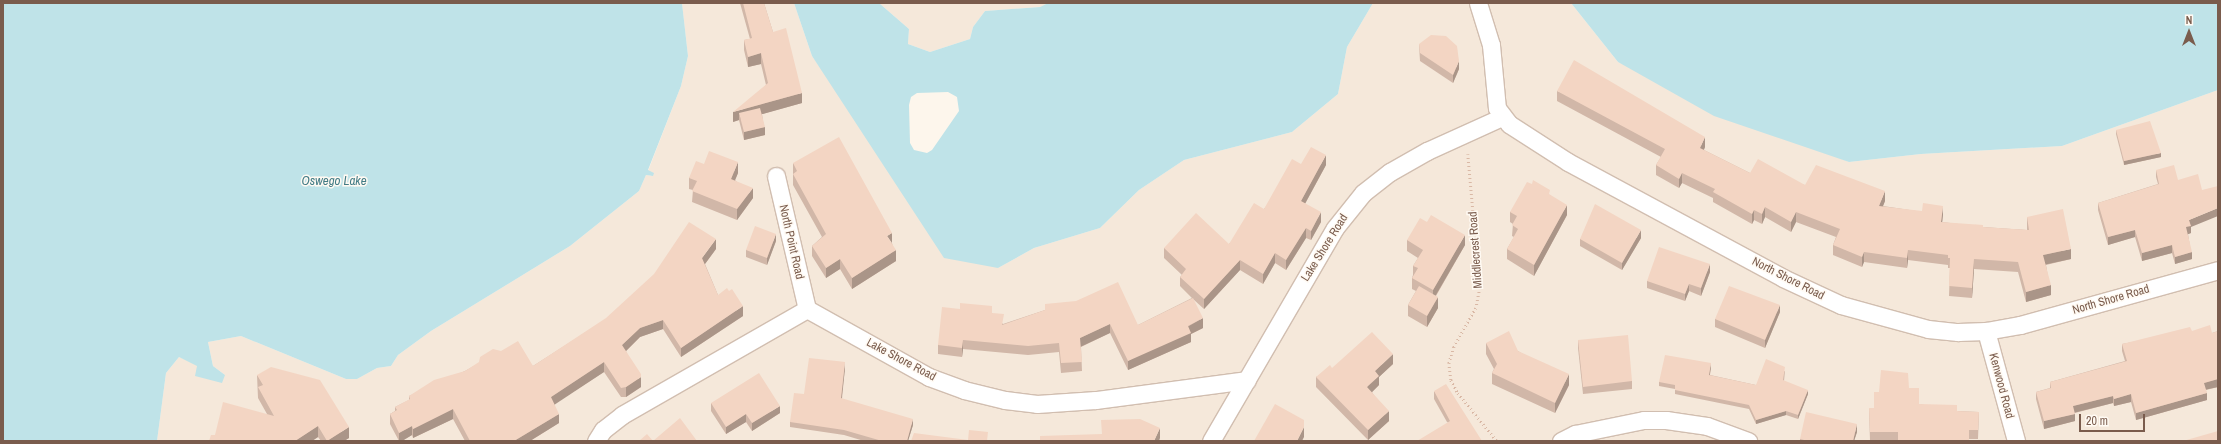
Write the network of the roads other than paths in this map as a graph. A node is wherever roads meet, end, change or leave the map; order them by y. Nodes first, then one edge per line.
1 (1478, 3) edge
2 (1502, 117) junction
3 (776, 176) dead end
4 (2218, 270) edge
5 (807, 309) junction
6 (1986, 331) junction
7 (1248, 380) junction
8 (596, 441) edge
9 (1212, 441) edge
10 (1560, 441) edge
11 (1748, 441) edge
12 (2016, 441) edge

1 - 2 street, North Shore Road
2 - 6 street, North Shore Road
2 - 7 street, Lake Shore Road
3 - 5 street, North Point Road
4 - 6 street, North Shore Road
5 - 7 street, Lake Shore Road
5 - 8 street
6 - 12 street, Kenwood Road
7 - 9 street, Lake Shore Road
10 - 11 street

